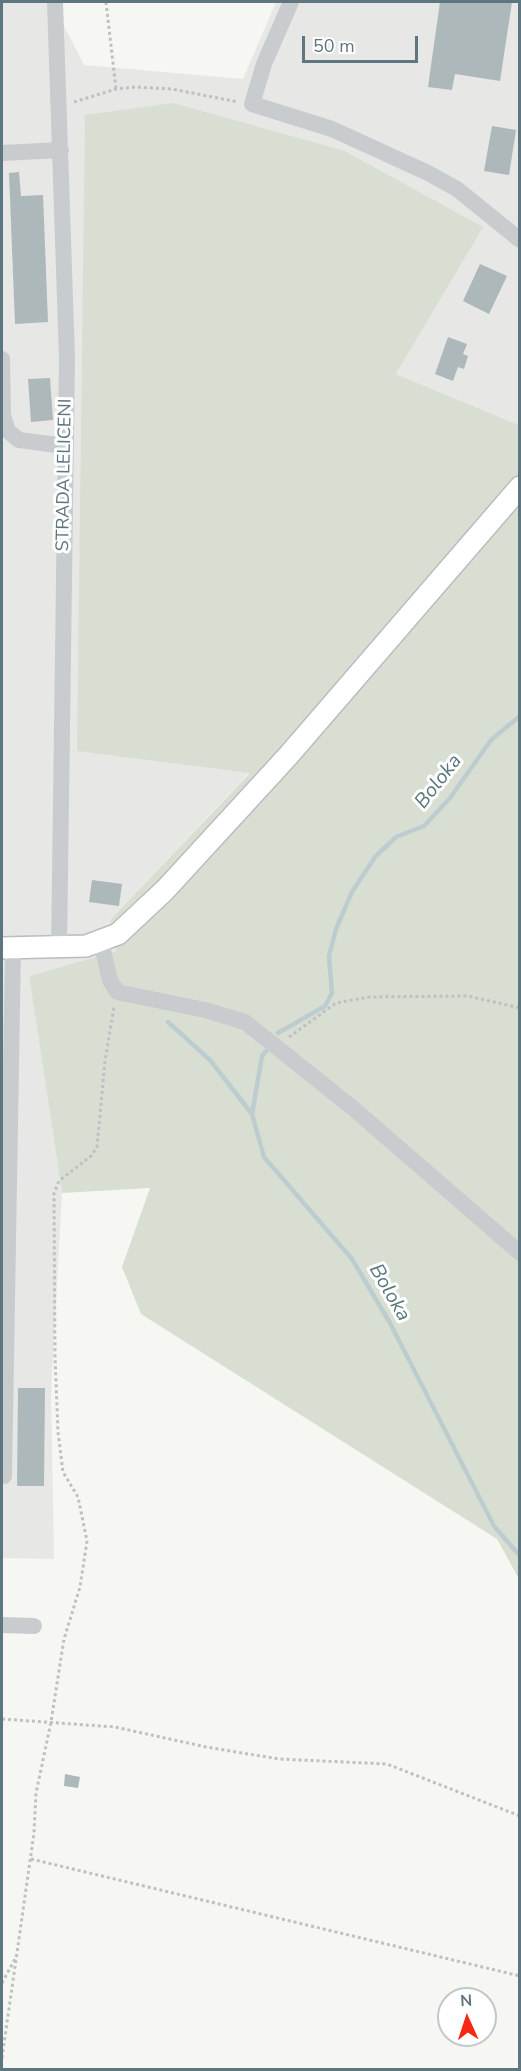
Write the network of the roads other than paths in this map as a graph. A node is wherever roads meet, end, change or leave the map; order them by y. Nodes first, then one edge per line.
1 (55, 2) edge
2 (291, 2) edge
3 (61, 150) junction
4 (2, 153) edge
5 (519, 240) edge
6 (2, 359) edge
7 (2, 440) edge
8 (19, 440) junction
9 (65, 446) junction
10 (519, 487) edge
11 (101, 942) junction
12 (8, 948) edge
13 (59, 948) junction
14 (519, 1253) edge
15 (2, 1476) edge
16 (2, 1625) edge
17 (34, 1626) dead end

1 - 3 street, STRADA LELICENI
2 - 5 street
3 - 4 street
3 - 9 street, STRADA LELICENI
6 - 8 street
7 - 8 street
8 - 9 street
9 - 13 street, STRADA LELICENI
10 - 11 main road
11 - 13 main road
11 - 14 street
12 - 13 main road
12 - 15 street
16 - 17 street

